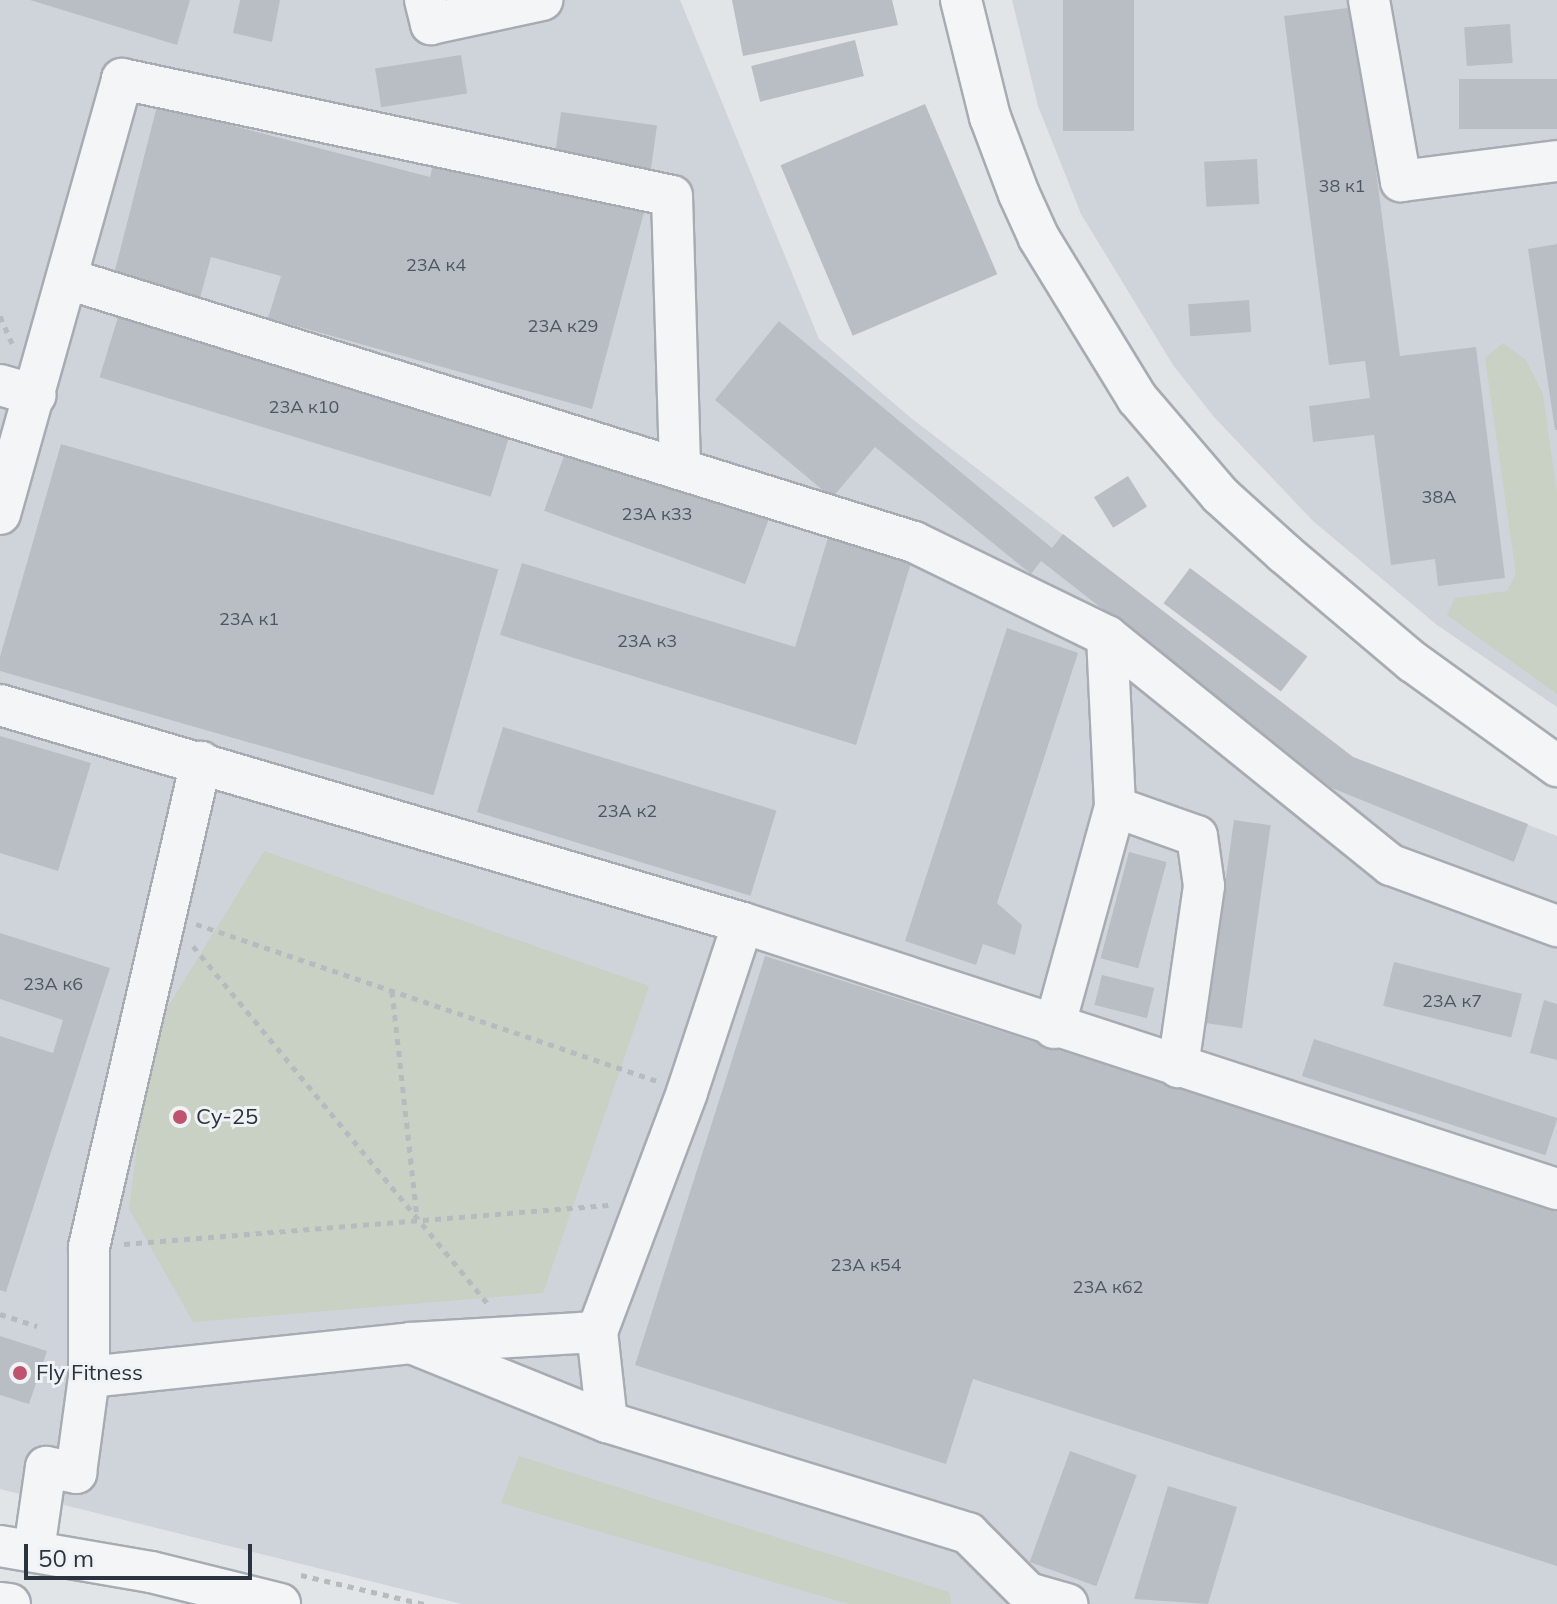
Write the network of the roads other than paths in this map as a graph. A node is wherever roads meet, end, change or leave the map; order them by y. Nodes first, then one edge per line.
1 (425, 0) edge
2 (542, 0) edge
3 (961, 0) edge
4 (1369, 0) edge
5 (1557, 161) edge
6 (68, 279) junction
7 (18, 390) edge
8 (680, 469) junction
9 (0, 514) edge
10 (1107, 636) junction
11 (0, 705) edge
12 (201, 762) junction
13 (1557, 766) edge
14 (1115, 807) junction
15 (743, 923) junction
16 (1557, 926) edge
17 (1054, 1028) junction
18 (1178, 1067) junction
19 (1557, 1189) edge
20 (597, 1332) junction
21 (411, 1343) junction
22 (89, 1377) junction
23 (607, 1422) junction
24 (17, 1548) edge
25 (0, 1603) edge
26 (10, 1604) edge
27 (280, 1604) edge
28 (1067, 1604) edge

1 - 2 street
3 - 13 street
4 - 5 street
6 - 7 street
6 - 8 street
6 - 8 street
7 - 9 street
8 - 10 street
10 - 14 street
10 - 16 street
11 - 12 street
12 - 15 street
12 - 22 street
14 - 17 street
14 - 18 street
15 - 17 street
15 - 20 street
17 - 18 street
18 - 19 street
20 - 21 street
20 - 23 street
21 - 22 street
21 - 23 street
22 - 24 street
23 - 28 street
24 - 27 street
25 - 26 street

